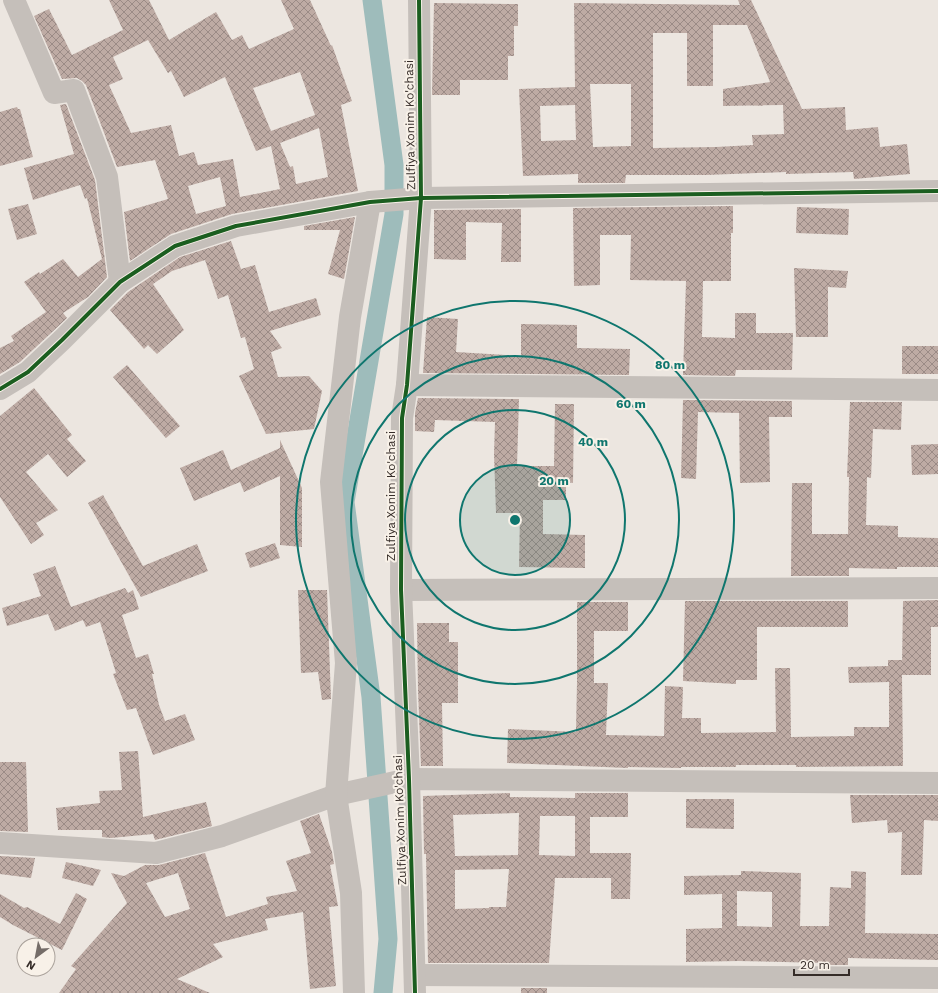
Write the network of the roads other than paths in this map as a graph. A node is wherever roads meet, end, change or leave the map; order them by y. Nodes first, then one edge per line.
1 (14, 0) edge
2 (419, 0) edge
3 (938, 191) edge
4 (417, 199) junction
5 (377, 202) junction
6 (120, 282) junction
7 (407, 385) junction
8 (0, 389) edge
9 (938, 390) edge
10 (938, 588) edge
11 (401, 590) junction
12 (402, 781) junction
13 (938, 782) edge
14 (342, 793) junction
15 (0, 843) edge
16 (938, 978) edge
17 (415, 984) edge
18 (354, 993) edge

1 - 6 street
2 - 4 street, Zulfiya Xonim Ko'chasi
3 - 4 street
4 - 5 street
4 - 7 street, Zulfiya Xonim Ko'chasi
5 - 6 street
5 - 14 street
6 - 8 street
7 - 9 street
7 - 11 street, Zulfiya Xonim Ko'chasi
10 - 11 street
11 - 12 street, Zulfiya Xonim Ko'chasi
12 - 13 street
12 - 14 street
12 - 17 street, Zulfiya Xonim Ko'chasi
14 - 15 street
14 - 18 street
16 - 17 street

